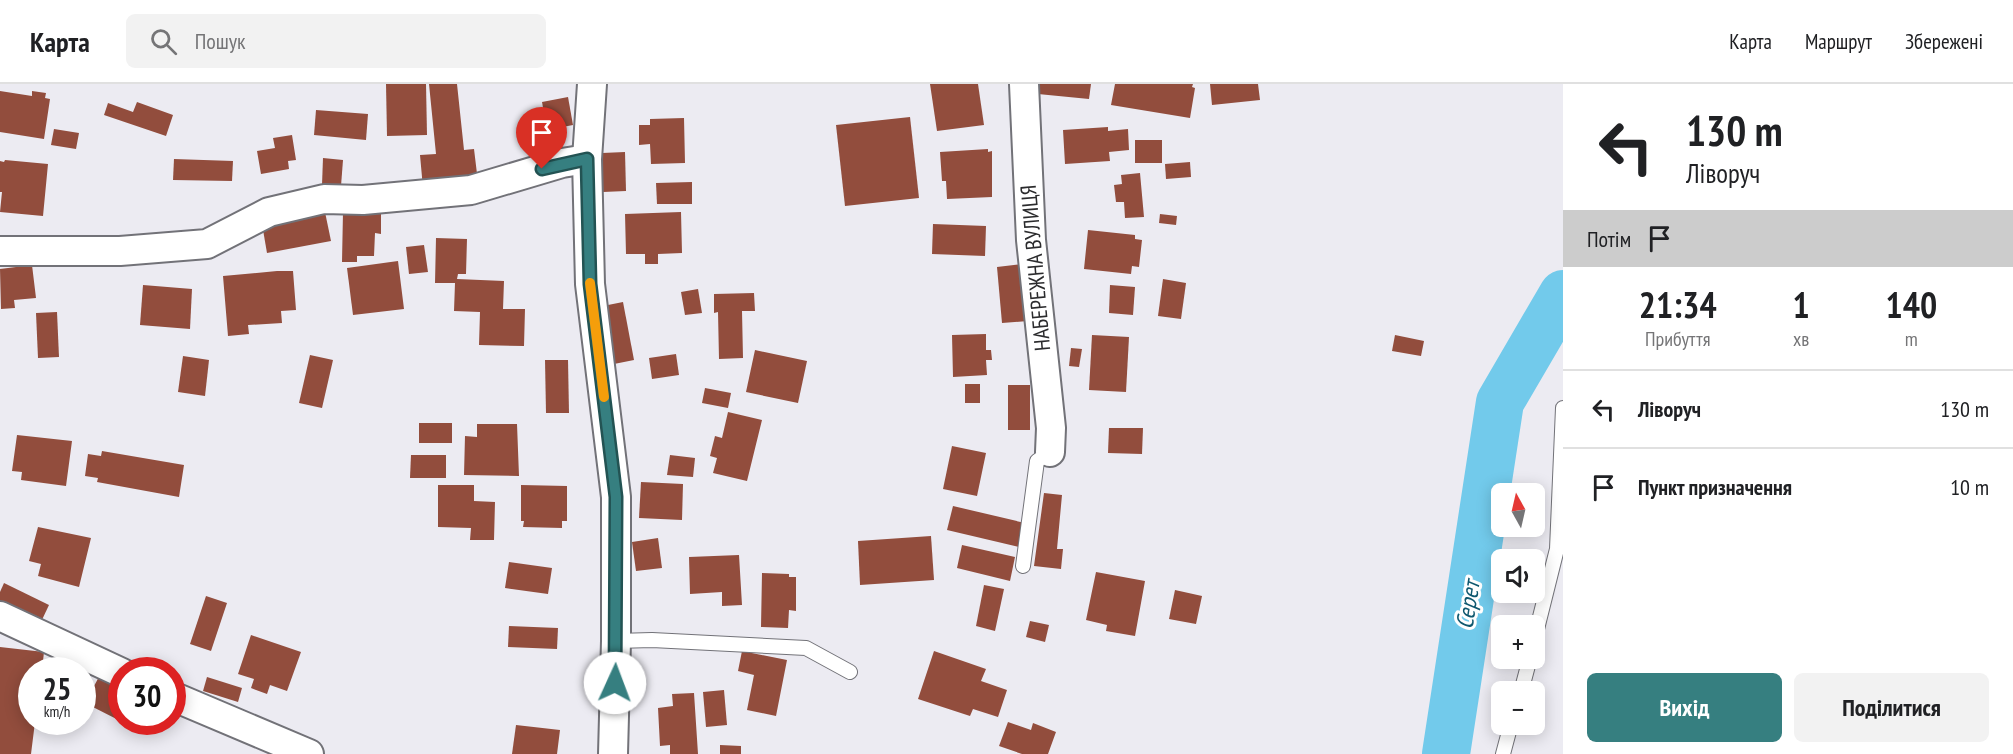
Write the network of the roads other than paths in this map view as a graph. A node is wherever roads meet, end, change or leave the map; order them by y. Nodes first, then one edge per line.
1 (592, 84) edge
2 (1024, 84) edge
3 (587, 159) junction
4 (0, 250) edge
5 (1563, 408) edge
6 (1050, 452) joint
7 (1023, 566) dead end
8 (1540, 615) edge
9 (0, 616) edge
10 (616, 641) junction
11 (108, 666) edge
12 (850, 672) dead end
13 (186, 702) edge
14 (1508, 735) edge
15 (309, 754) edge
16 (613, 754) edge
17 (1503, 754) edge

1 - 3 street
2 - 6 street, НАБЕРЕЖНА ВУЛИЦЯ
3 - 4 street
3 - 10 street
5 - 8 lane
6 - 7 lane
9 - 11 street
10 - 12 lane
10 - 16 street
13 - 15 street
14 - 17 lane

